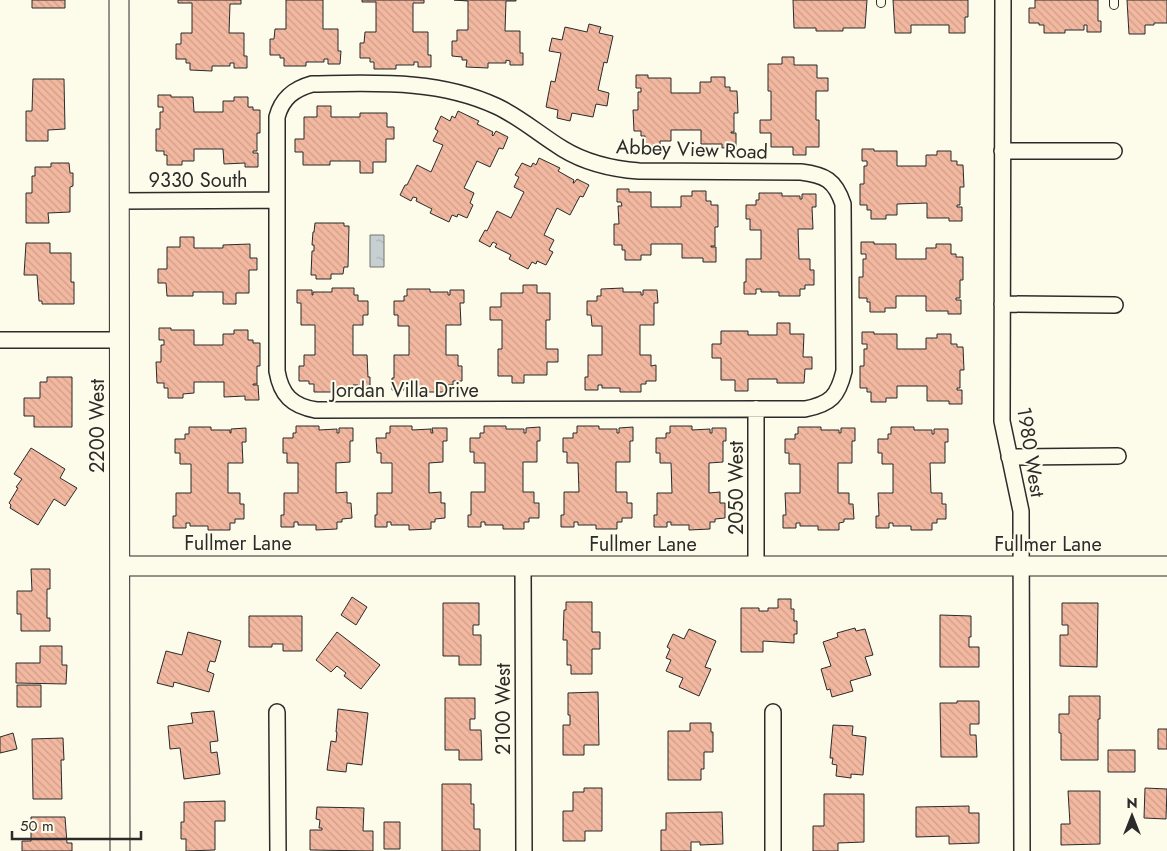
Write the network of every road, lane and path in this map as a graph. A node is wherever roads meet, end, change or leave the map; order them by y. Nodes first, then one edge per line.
1 (119, 0) edge
2 (1003, 0) edge
3 (284, 99) joint
4 (1002, 151) junction
5 (1114, 151) dead end
6 (277, 200) junction
7 (120, 201) junction
8 (1002, 304) junction
9 (1115, 305) dead end
10 (0, 340) edge
11 (120, 340) junction
12 (828, 403) joint
13 (756, 410) junction
14 (1118, 456) dead end
15 (1009, 457) junction
16 (120, 566) junction
17 (523, 566) junction
18 (756, 566) junction
19 (1021, 566) junction
20 (1167, 566) edge
21 (277, 712) dead end
22 (773, 712) dead end
23 (120, 851) edge
24 (278, 851) edge
25 (524, 851) edge
26 (773, 851) edge
27 (1022, 851) edge

1 - 7 street, 2200 West
2 - 4 street, 1980 West
3 - 6 street, Jordan Villa Drive
3 - 12 street, Abbey View Road
4 - 5 street
4 - 8 street, 1980 West
6 - 7 street, 9330 South
6 - 13 street, Jordan Villa Drive
7 - 11 street, 2200 West
8 - 9 street
8 - 15 street, 1980 West
10 - 11 street
11 - 16 street, 2200 West
12 - 13 street, Jordan Villa Drive
13 - 18 street, 2050 West
14 - 15 street
15 - 19 street, 1980 West
16 - 17 street, Fullmer Lane
16 - 23 street, 2200 West
17 - 18 street, Fullmer Lane
17 - 25 street, 2100 West
18 - 19 street, Fullmer Lane
19 - 20 street, Fullmer Lane
19 - 27 street, 1980 West
21 - 24 street
22 - 26 street

